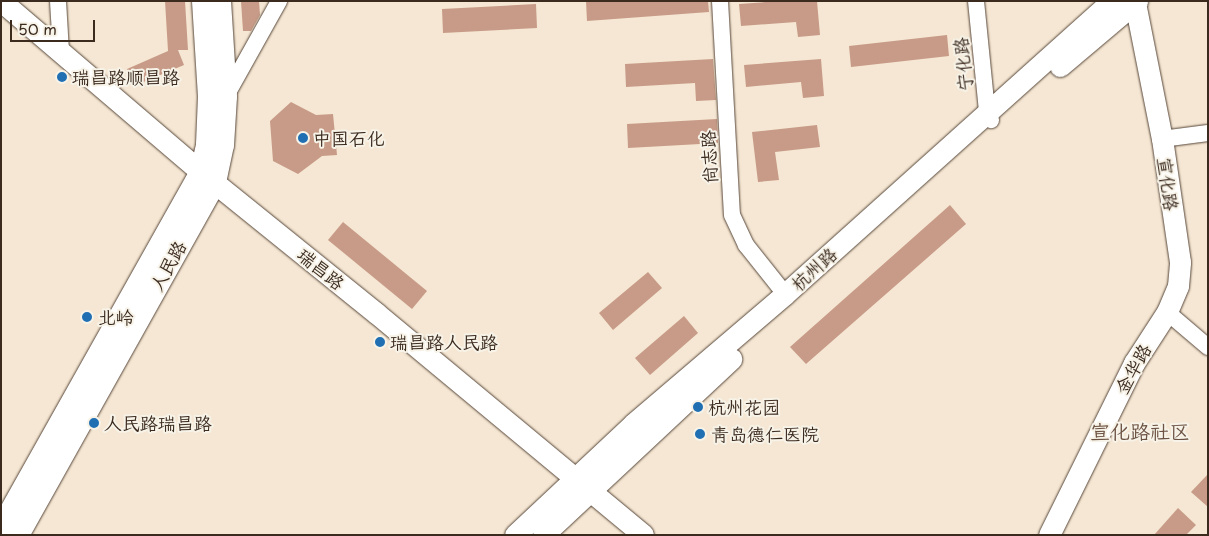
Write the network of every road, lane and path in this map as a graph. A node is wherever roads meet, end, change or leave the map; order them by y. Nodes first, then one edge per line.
1 (1, 1) edge
2 (58, 1) edge
3 (202, 1) edge
4 (220, 1) edge
5 (279, 1) edge
6 (720, 1) edge
7 (976, 1) edge
8 (1111, 1) edge
9 (1135, 2) edge
10 (61, 51) junction
11 (226, 96) junction
12 (989, 117) junction
13 (1208, 132) edge
14 (1162, 139) junction
15 (207, 177) junction
16 (785, 294) junction
17 (1167, 312) junction
18 (1208, 347) edge
19 (584, 486) junction
20 (1, 526) edge
21 (18, 535) edge
22 (515, 535) edge
23 (544, 535) edge
24 (643, 535) edge
25 (1049, 535) edge

1 - 10 main road, 瑞昌路
2 - 10 street
3 - 15 main road, 人民路
4 - 11 main road, 人民路
5 - 11 street
6 - 16 street, 尚志路
7 - 12 street, 宁化路
8 - 12 main road, 杭州路
9 - 12 main road, 杭州路
9 - 14 main road, 宣化路
10 - 15 main road, 瑞昌路
11 - 15 main road, 人民路
12 - 16 main road, 杭州路
12 - 19 main road, 杭州路
13 - 14 street
14 - 17 main road, 宣化路
15 - 19 main road, 瑞昌路
15 - 20 main road, 人民路
15 - 21 main road, 人民路
16 - 19 main road, 杭州路
17 - 18 street
17 - 25 main road, 金华路
19 - 22 main road, 杭州路
19 - 23 main road, 杭州路
19 - 24 main road, 瑞昌路

